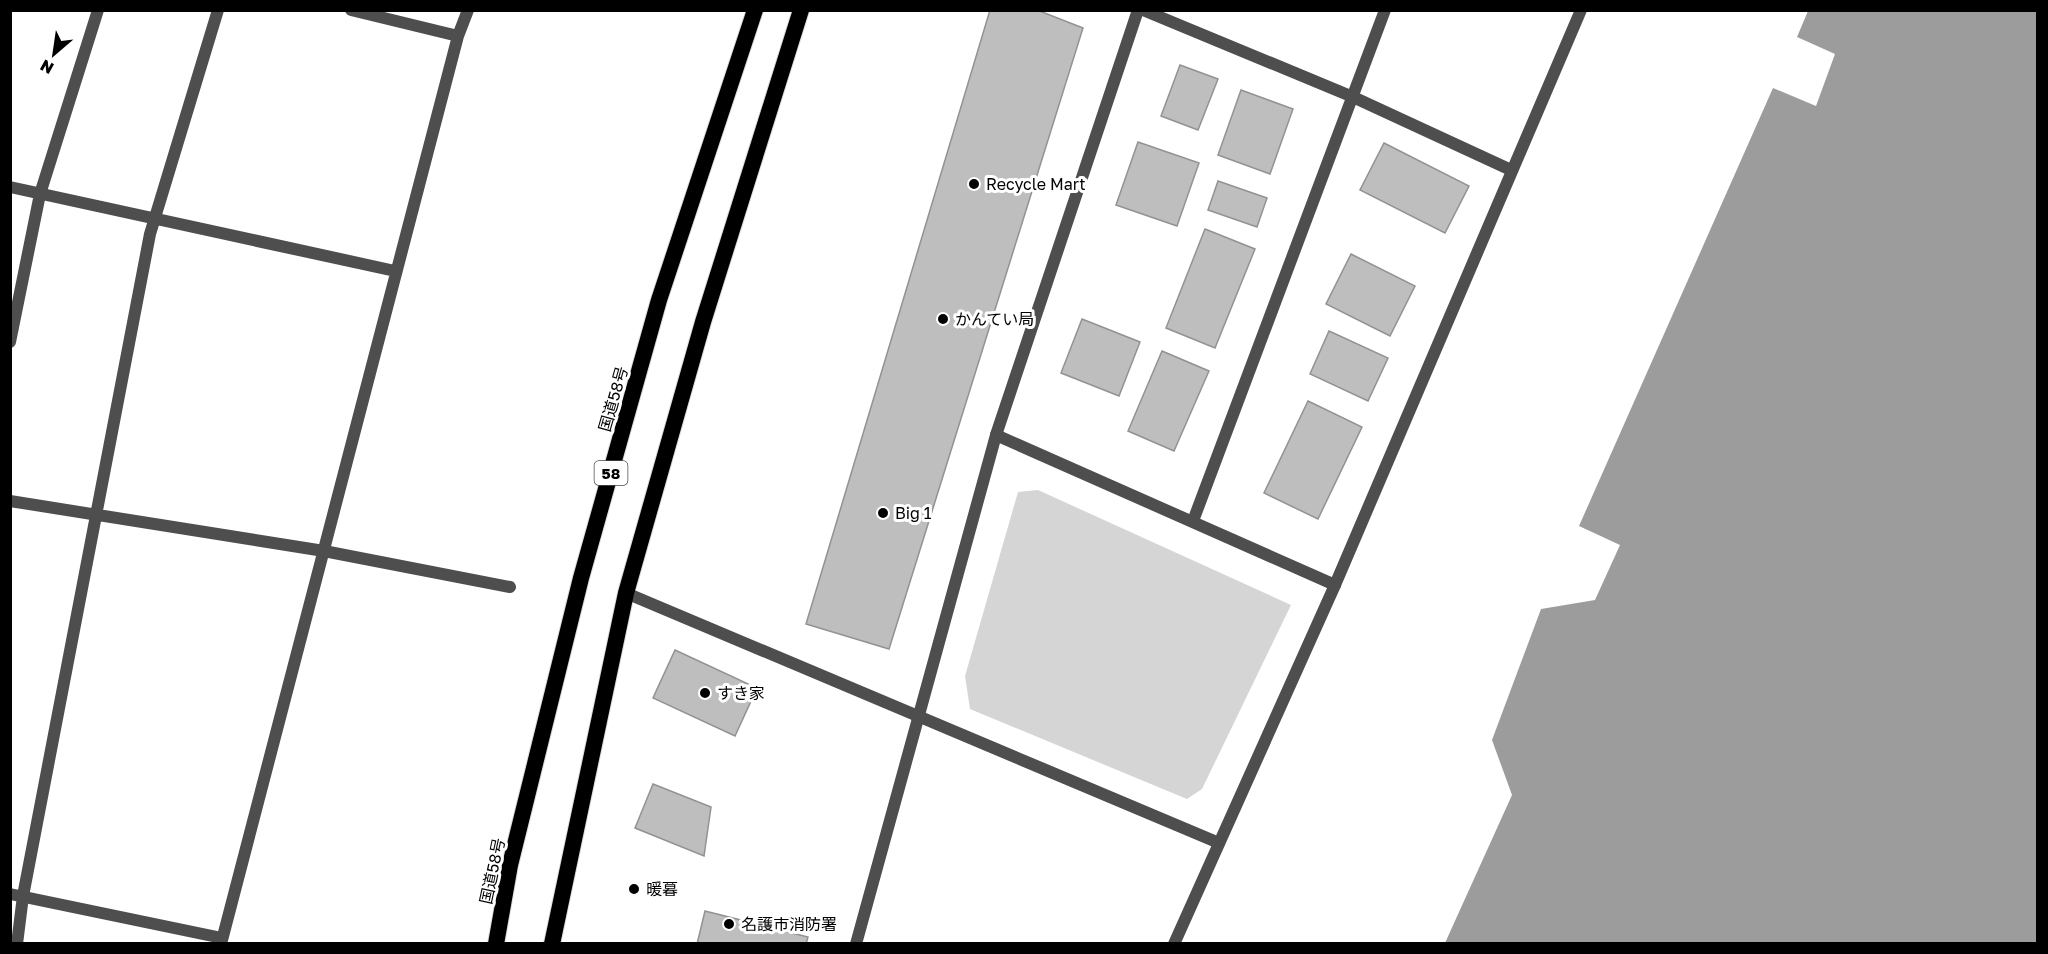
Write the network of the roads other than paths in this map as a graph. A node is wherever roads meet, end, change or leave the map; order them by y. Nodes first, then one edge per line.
1 (98, 10) edge
2 (218, 10) edge
3 (351, 10) edge
4 (468, 10) edge
5 (754, 10) edge
6 (801, 10) edge
7 (1138, 10) edge
8 (1143, 10) edge
9 (1385, 10) edge
10 (1581, 10) edge
11 (458, 36) junction
12 (1353, 97) junction
13 (1511, 170) junction
14 (10, 187) edge
15 (40, 194) junction
16 (155, 220) junction
17 (395, 271) junction
18 (10, 342) edge
19 (996, 435) junction
20 (10, 501) edge
21 (98, 514) junction
22 (1193, 521) junction
23 (324, 551) junction
24 (1335, 585) junction
25 (510, 587) dead end
26 (626, 593) junction
27 (919, 717) junction
28 (1219, 843) junction
29 (16, 895) edge
30 (222, 941) edge
31 (17, 944) edge
32 (496, 944) edge
33 (552, 944) edge
34 (856, 944) edge
35 (1174, 944) edge

1 - 15 street
2 - 16 street
3 - 11 street
4 - 11 street
5 - 32 highway, 国道58号 / 58
6 - 26 highway
7 - 19 street
8 - 12 street
9 - 12 street
10 - 13 street
11 - 17 street
12 - 13 street
12 - 22 street
13 - 24 street
14 - 15 street
15 - 16 street
15 - 18 street
16 - 17 street
16 - 21 street
17 - 23 street
19 - 22 street
19 - 27 street
20 - 21 street
21 - 23 street
21 - 29 street
22 - 24 street
23 - 25 street
23 - 30 street
24 - 28 street
26 - 27 street
26 - 33 highway
27 - 28 street
27 - 34 street
28 - 35 street
29 - 30 street
29 - 31 street

